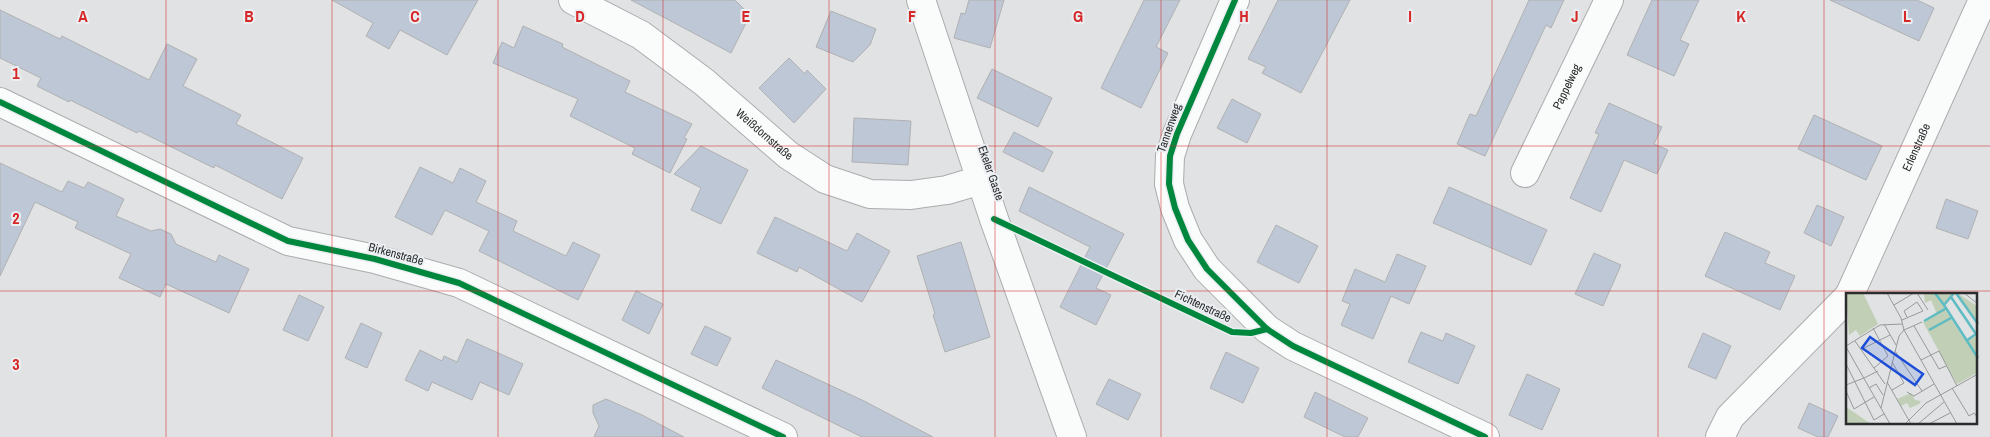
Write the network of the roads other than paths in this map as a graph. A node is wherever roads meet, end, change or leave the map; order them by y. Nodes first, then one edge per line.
1 (573, 0) edge
2 (921, 0) edge
3 (1235, 0) edge
4 (1609, 0) edge
5 (1983, 0) edge
6 (0, 102) edge
7 (1525, 172) dead end
8 (981, 180) junction
9 (1850, 293) edge
10 (1846, 299) edge
11 (783, 437) edge
12 (1072, 437) edge
13 (1485, 437) edge
14 (1720, 437) edge

1 - 8 street, Weißdornstraße
2 - 8 street, Ekeler Gaste
3 - 13 street, Tannenweg
4 - 7 street, Pappelweg
5 - 9 street, Erlenstraße
6 - 11 street, Birkenstraße
8 - 12 street, Ekeler Gaste
10 - 14 street, Erlenstraße

